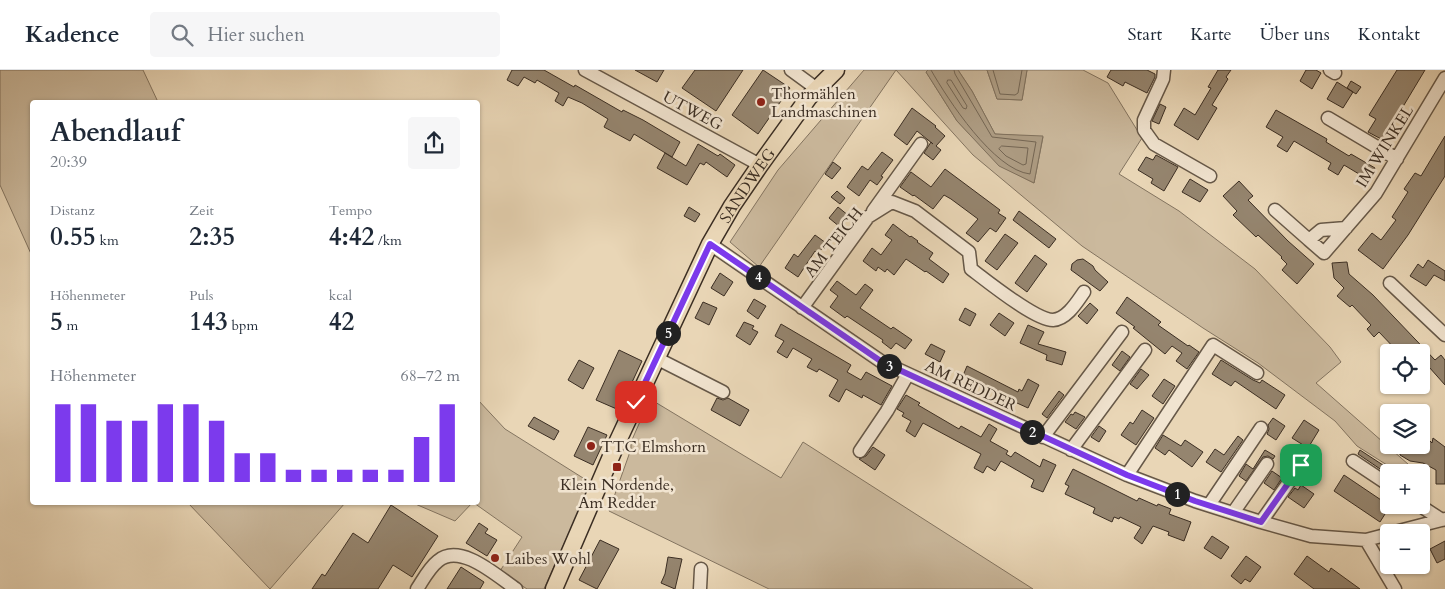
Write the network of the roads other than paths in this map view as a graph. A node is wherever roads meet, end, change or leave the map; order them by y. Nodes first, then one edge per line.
1 (585, 70) edge
2 (791, 70) edge
3 (836, 70) edge
4 (1164, 70) edge
5 (1445, 78) edge
6 (817, 89) junction
7 (1328, 118) dead end
8 (921, 144) dead end
9 (1397, 159) junction
10 (760, 165) junction
11 (1210, 176) dead end
12 (1275, 210) dead end
13 (868, 217) junction
14 (1346, 228) junction
15 (1309, 240) junction
16 (710, 244) junction
17 (1390, 283) dead end
18 (1084, 292) dead end
19 (802, 308) junction
20 (1122, 332) dead end
21 (1445, 335) edge
22 (1145, 350) dead end
23 (656, 358) junction
24 (1257, 373) dead end
25 (908, 374) junction
26 (723, 392) dead end
27 (1261, 428) dead end
28 (1043, 437) junction
29 (1071, 450) junction
30 (860, 451) dead end
31 (1354, 461) dead end
32 (1267, 464) dead end
33 (1301, 465) dead end
34 (1127, 475) junction
35 (1380, 479) edge
36 (1209, 505) junction
37 (1430, 511) edge
38 (1233, 513) junction
39 (1443, 519) edge
40 (1261, 522) junction
41 (1425, 524) edge
42 (1380, 536) edge
43 (1366, 540) junction
44 (701, 569) dead end
45 (417, 589) edge
46 (516, 589) edge
47 (554, 589) edge
48 (700, 589) edge
49 (1395, 589) edge

1 - 10 street, UTWEG
2 - 6 street
3 - 6 main road, SANDWEG
4 - 11 street
5 - 9 street, IM WINKEL
6 - 10 main road, SANDWEG
7 - 9 street
8 - 13 street
9 - 14 street, IM WINKEL
10 - 16 main road, SANDWEG
12 - 15 street
13 - 18 street, AM TEICH
13 - 19 street, AM TEICH
14 - 15 street
14 - 15 street, IM WINKEL
16 - 19 street, AM REDDER
16 - 23 main road, SANDWEG
17 - 21 street
19 - 25 street, AM REDDER
20 - 28 street
22 - 29 street
23 - 26 street
23 - 47 main road, SANDWEG
24 - 34 street
25 - 28 street, AM REDDER
25 - 30 street
27 - 36 street
28 - 29 street, AM REDDER
29 - 34 street, AM REDDER
31 - 35 street
32 - 38 street
33 - 40 street
34 - 36 street, AM REDDER
36 - 38 street, AM REDDER
37 - 39 street
38 - 40 street, AM REDDER
39 - 41 street
40 - 43 street, AM REDDER
42 - 43 street, AM REDDER
43 - 49 street
44 - 48 street
45 - 46 street

